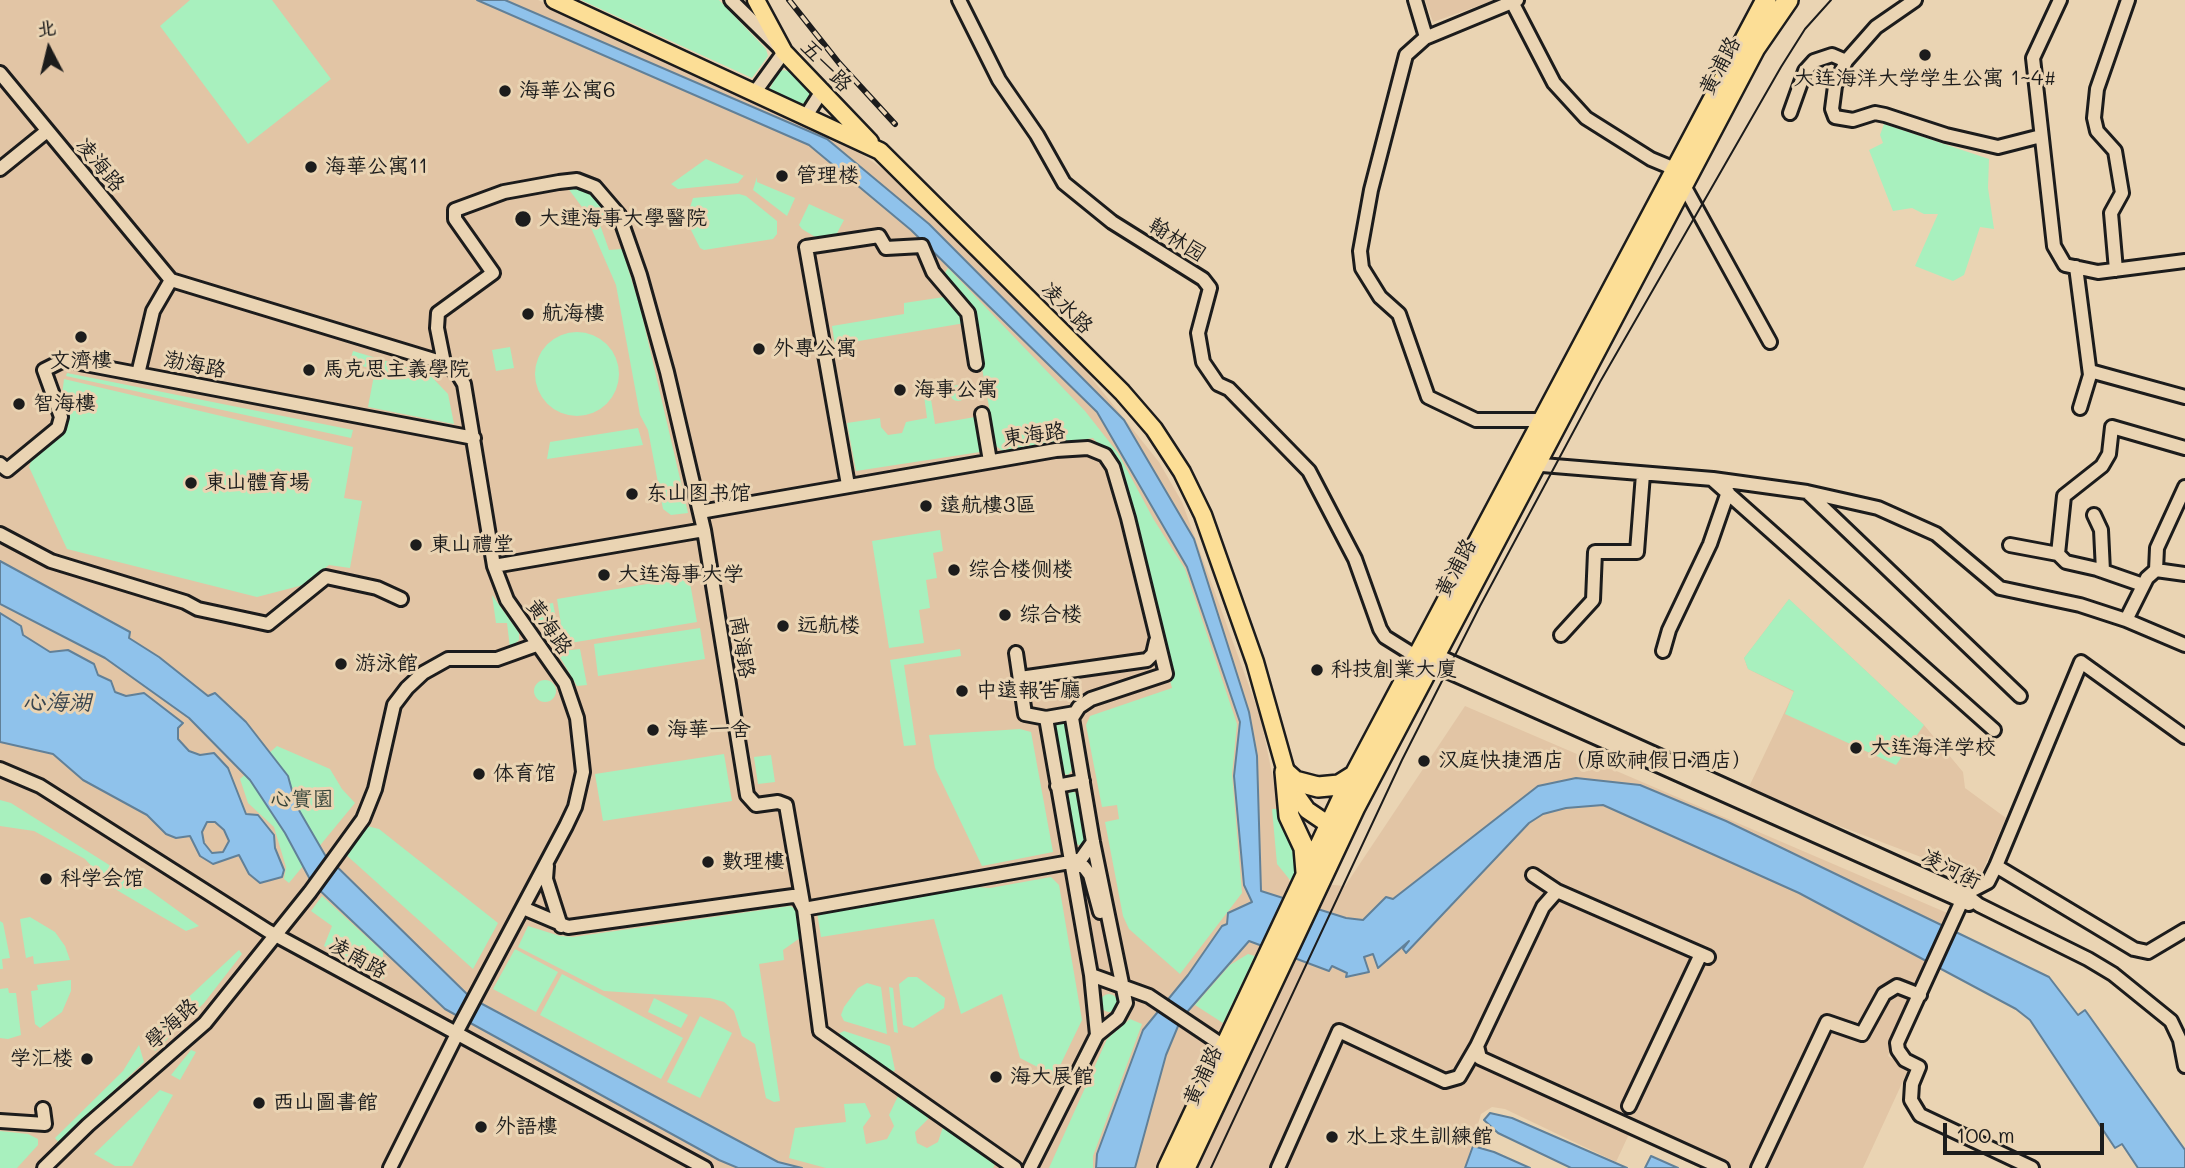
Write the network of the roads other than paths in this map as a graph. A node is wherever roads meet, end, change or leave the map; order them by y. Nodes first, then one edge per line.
1 (554, 0) edge
2 (731, 0) edge
3 (756, 0) edge
4 (959, 0) edge
5 (1415, 0) edge
6 (1766, 0) edge
7 (1788, 0) edge
8 (1915, 0) edge
9 (2060, 0) edge
10 (2128, 0) edge
11 (1513, 1) edge
12 (1426, 37) junction
13 (783, 52) junction
14 (1846, 61) junction
15 (0, 72) edge
16 (821, 91) junction
17 (755, 92) junction
18 (1790, 113) dead end
19 (806, 116) junction
20 (47, 131) junction
21 (2042, 136) junction
22 (880, 151) junction
23 (0, 169) edge
24 (1679, 176) junction
25 (2185, 261) edge
26 (2071, 266) junction
27 (2116, 270) junction
28 (171, 280) junction
29 (1770, 342) dead end
30 (444, 363) junction
31 (976, 364) dead end
32 (2090, 371) junction
33 (138, 374) junction
34 (2185, 397) edge
35 (2080, 408) dead end
36 (982, 414) dead end
37 (1542, 420) junction
38 (474, 438) junction
39 (2185, 448) edge
40 (990, 461) junction
41 (0, 464) edge
42 (1527, 464) junction
43 (1643, 474) junction
44 (1713, 479) junction
45 (848, 485) junction
46 (2185, 487) edge
47 (1728, 492) junction
48 (1807, 492) junction
49 (700, 512) junction
50 (2094, 515) dead end
51 (704, 530) junction
52 (0, 534) edge
53 (2010, 545) dead end
54 (2058, 554) junction
55 (494, 566) junction
56 (2155, 570) junction
57 (2103, 571) junction
58 (2185, 574) edge
59 (2143, 585) junction
60 (401, 599) dead end
61 (2126, 620) junction
62 (1156, 630) junction
63 (1561, 635) dead end
64 (536, 645) junction
65 (2185, 645) edge
66 (1662, 651) dead end
67 (1016, 653) dead end
68 (1428, 658) junction
69 (1020, 678) junction
70 (2020, 696) dead end
71 (1075, 713) junction
72 (1046, 718) junction
73 (1994, 730) dead end
74 (2185, 737) edge
75 (0, 769) edge
76 (1285, 772) junction
77 (1356, 774) junction
78 (1083, 781) junction
79 (1057, 786) junction
80 (1336, 830) junction
81 (1093, 842) junction
82 (548, 862) junction
83 (1070, 862) junction
84 (1996, 866) junction
85 (1534, 875) dead end
86 (1308, 883) junction
87 (1557, 891) junction
88 (1963, 899) junction
89 (523, 908) junction
90 (804, 909) junction
91 (561, 926) junction
92 (2185, 930) edge
93 (1112, 932) junction
94 (276, 935) junction
95 (1275, 958) junction
96 (1091, 975) junction
97 (1122, 985) junction
98 (1920, 995) junction
99 (456, 1033) junction
100 (1097, 1035) junction
101 (1476, 1046) junction
102 (1225, 1047) junction
103 (2185, 1066) edge
104 (1629, 1106) dead end
105 (43, 1109) dead end
106 (0, 1121) edge
107 (680, 1151) junction
108 (44, 1168) edge
109 (390, 1168) edge
110 (671, 1168) edge
111 (705, 1168) edge
112 (1015, 1168) edge
113 (1030, 1168) edge
114 (1168, 1168) edge
115 (1185, 1168) edge
116 (1278, 1168) edge
117 (1722, 1168) edge
118 (1758, 1168) edge
119 (2032, 1168) edge

1 - 17 main road, 凌水路
2 - 13 street
3 - 13 main road, 五一路
4 - 68 street, 翰林园
5 - 12 street
6 - 24 highway, 黄浦路
7 - 24 highway, 黄浦路
8 - 14 street
9 - 21 street
10 - 27 street
11 - 12 street
11 - 24 street
12 - 37 street
13 - 16 main road, 五一路
13 - 17 street
14 - 18 street
14 - 21 street
15 - 20 street, 凌海路
16 - 19 street
16 - 22 main road, 五一路
17 - 19 main road, 凌水路
19 - 22 main road, 凌水路
20 - 23 street
20 - 28 street, 凌海路
21 - 26 street
22 - 76 main road, 凌水路
24 - 29 street
24 - 37 highway, 黄浦路
24 - 42 highway, 黄浦路
25 - 27 street
26 - 27 street
26 - 32 street
28 - 30 street
28 - 33 street
30 - 38 street, 黃海路
30 - 49 street, 南海路
31 - 45 street
32 - 34 street
32 - 35 street
33 - 38 street, 渤海路
33 - 41 street, 渤海路
36 - 40 street
37 - 42 highway, 黄浦路
38 - 55 street, 黃海路
39 - 54 street
40 - 45 street, 東海路
40 - 62 street, 東海路
42 - 43 street
42 - 68 highway, 黄浦路
43 - 44 street
43 - 63 street
44 - 47 street
44 - 48 street
45 - 49 street, 東海路
46 - 56 street
47 - 66 street
47 - 73 street
48 - 61 street
48 - 70 street
49 - 51 street, 南海路
50 - 57 street
51 - 55 street
51 - 90 street, 南海路
52 - 60 street
53 - 54 street
54 - 57 street
55 - 64 street, 黃海路
56 - 58 street
56 - 59 street
57 - 59 street
59 - 61 street
61 - 65 street
62 - 69 street
62 - 71 street, 東海路
64 - 82 street, 黃海路
64 - 94 street, 學海路
67 - 69 street
68 - 77 highway, 黄浦路
68 - 80 highway, 黄浦路
68 - 88 street, 凌河街
69 - 72 street
71 - 72 street
71 - 78 street
72 - 79 street
74 - 84 street
75 - 94 street, 凌南路
76 - 77 highway
76 - 80 main road, 凌水路
76 - 86 highway
77 - 80 highway, 黄浦路
78 - 79 street
78 - 81 street
79 - 83 street
80 - 86 highway, 黄浦路
81 - 83 street
81 - 93 street
82 - 89 street, 黃海路
82 - 91 street
83 - 90 street
83 - 93 street
83 - 96 street
84 - 88 street
84 - 92 street
85 - 87 street
86 - 95 highway, 黄浦路
87 - 101 street
87 - 104 street
88 - 98 street
88 - 103 street, 凌河街
89 - 91 street
89 - 99 street, 黃海路
90 - 91 street
90 - 112 street, 南海路
93 - 97 street
94 - 99 street, 凌南路
94 - 108 street, 學海路
95 - 102 highway, 黄浦路
95 - 115 highway, 黄浦路
96 - 97 street
96 - 100 street
97 - 100 street
97 - 102 street
98 - 118 street
98 - 119 street
99 - 107 street, 凌南路
99 - 109 street
100 - 113 street
101 - 116 street
101 - 117 street
102 - 114 highway, 黄浦路
105 - 106 street
107 - 110 street
107 - 111 street, 凌南路

